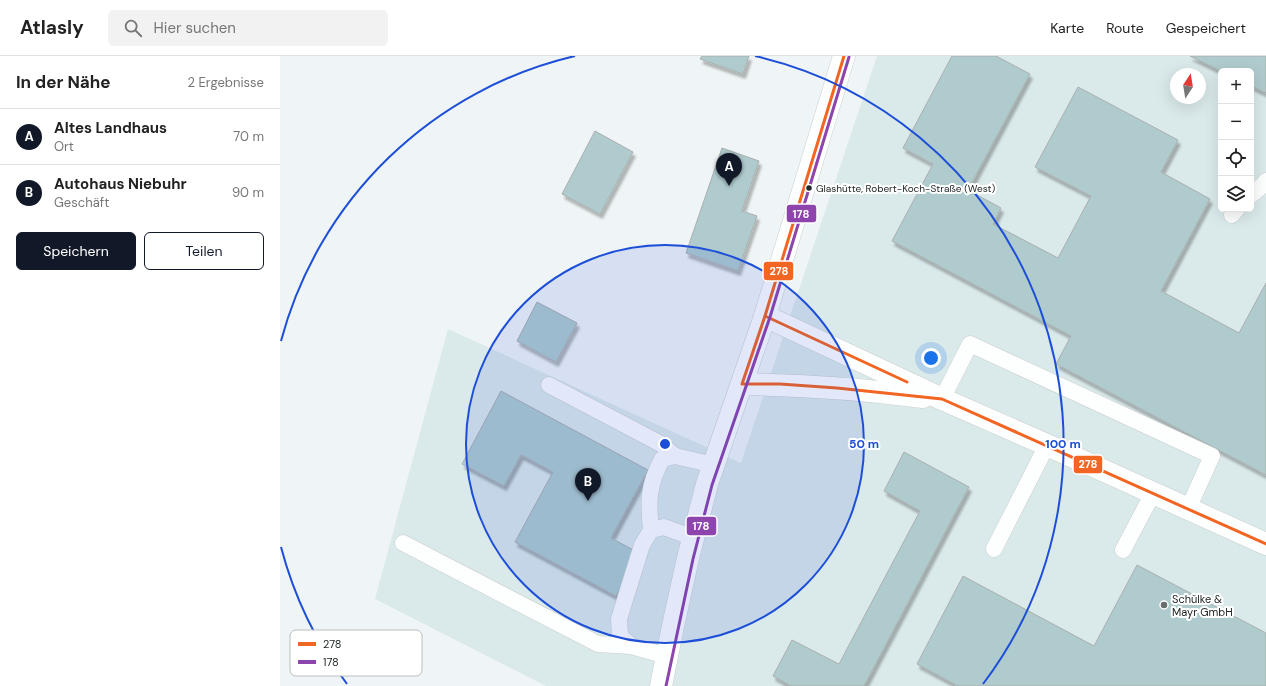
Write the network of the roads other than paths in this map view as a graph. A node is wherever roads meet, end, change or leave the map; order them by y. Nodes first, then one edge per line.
1 (844, 56) edge
2 (1266, 181) edge
3 (1254, 192) edge
4 (765, 316) junction
5 (742, 384) junction
6 (549, 385) dead end
7 (942, 399) junction
8 (1047, 445) junction
9 (676, 456) junction
10 (714, 465) junction
11 (1153, 493) junction
12 (1188, 509) junction
13 (651, 530) junction
14 (694, 538) junction
15 (403, 543) dead end
16 (1266, 544) edge
17 (994, 549) dead end
18 (1123, 550) dead end
19 (631, 646) junction
20 (667, 656) junction
21 (661, 686) edge

1 - 4 street
2 - 3 lane
4 - 5 street
4 - 7 street
5 - 7 street
5 - 10 street
6 - 9 lane
7 - 8 street
7 - 12 lane
8 - 11 street
8 - 17 lane
9 - 10 lane
9 - 13 lane
10 - 14 street
11 - 12 street
11 - 18 lane
12 - 16 street
13 - 14 lane
13 - 19 lane
14 - 20 street
15 - 19 lane
19 - 20 lane
20 - 21 street

